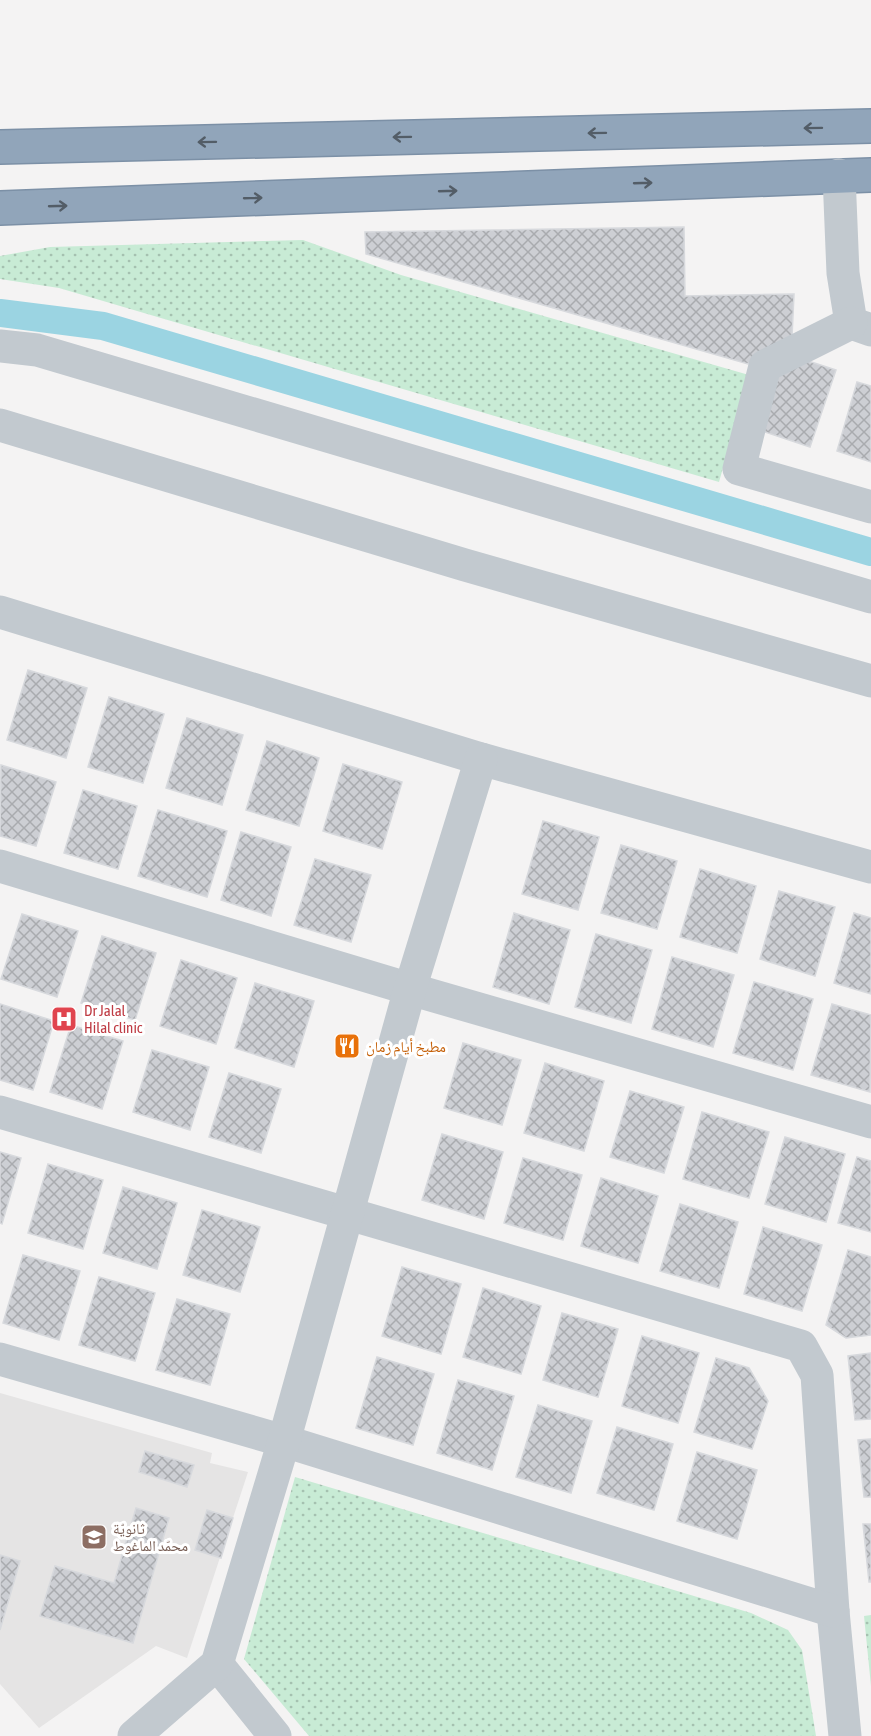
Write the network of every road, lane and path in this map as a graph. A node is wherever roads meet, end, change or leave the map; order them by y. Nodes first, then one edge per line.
1 (871, 126) edge
2 (0, 147) edge
3 (839, 175) junction
4 (871, 175) edge
5 (0, 208) edge
6 (861, 326) edge
7 (1, 348) edge
8 (0, 425) edge
9 (871, 507) edge
10 (871, 597) edge
11 (0, 612) edge
12 (871, 681) edge
13 (481, 759) junction
14 (0, 866) edge
15 (871, 867) edge
16 (410, 989) junction
17 (0, 1112) edge
18 (871, 1122) edge
19 (347, 1214) junction
20 (0, 1359) edge
21 (284, 1441) junction
22 (833, 1611) junction
23 (217, 1664) junction
24 (134, 1736) edge
25 (275, 1736) edge
26 (845, 1736) edge

1 -> 2 highway
3 - 4 highway
5 -> 3 highway
3 - 6 street
6 - 9 street
7 - 10 street
8 - 12 street
11 - 13 street
13 - 15 street
13 - 16 street
14 - 16 street
16 - 18 street
16 - 19 street
17 - 19 street
19 - 21 street
19 - 22 street
20 - 21 street
21 - 22 street
21 - 23 street
22 - 26 street
23 - 24 street
23 - 25 street

